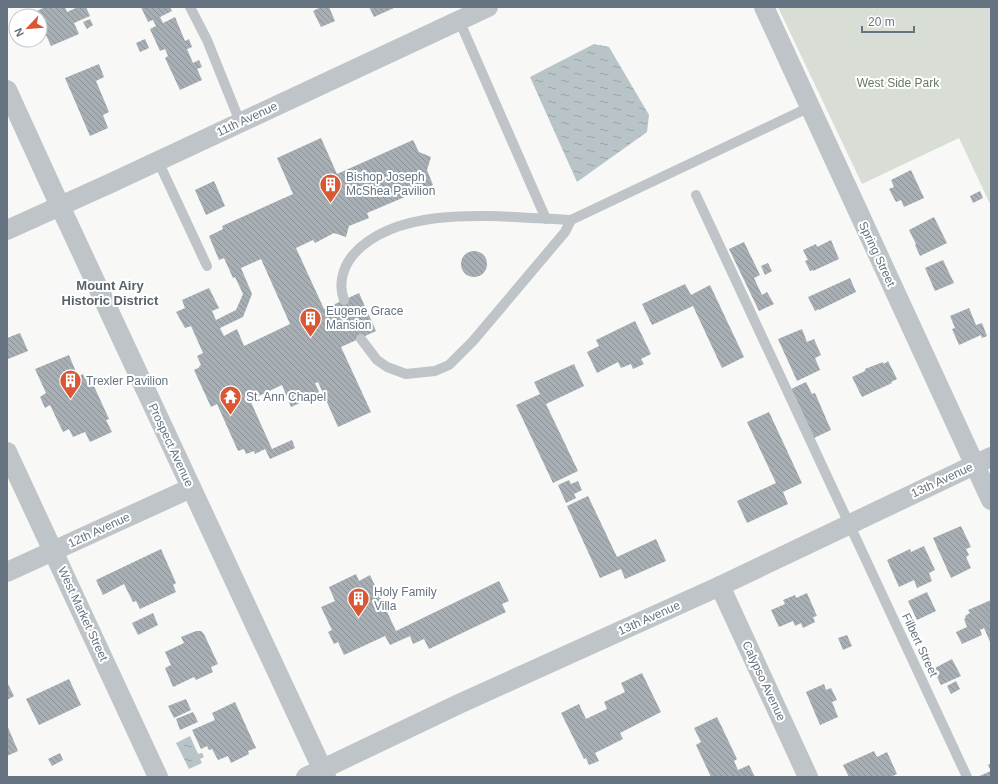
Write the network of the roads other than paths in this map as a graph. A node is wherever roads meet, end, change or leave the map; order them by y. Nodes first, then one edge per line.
1 (190, 7) edge
2 (488, 7) edge
3 (764, 7) edge
4 (456, 14) edge
5 (7, 90) edge
6 (810, 108) junction
7 (240, 122) junction
8 (158, 161) junction
9 (696, 195) dead end
10 (60, 206) junction
11 (546, 219) junction
12 (571, 220) junction
13 (7, 230) edge
14 (207, 266) dead end
15 (344, 300) dead end
16 (361, 339) dead end
17 (7, 452) edge
18 (983, 461) edge
19 (191, 488) junction
20 (991, 500) edge
21 (850, 524) junction
22 (53, 551) junction
23 (7, 572) edge
24 (720, 586) junction
25 (318, 774) edge
26 (158, 777) edge
27 (808, 777) edge
28 (967, 777) edge

1 - 7 lane
2 - 4 street, 11th Avenue
3 - 6 street, Spring Street
4 - 7 street, 11th Avenue
4 - 11 lane
5 - 10 street, Prospect Avenue
6 - 12 lane
6 - 18 street, Spring Street
7 - 8 street, 11th Avenue
8 - 10 street, 11th Avenue
8 - 14 lane
9 - 21 lane, Filbert Street
10 - 13 street, 11th Avenue
10 - 19 street, Prospect Avenue
11 - 12 lane
11 - 15 lane
12 - 16 lane
17 - 22 street, West Market Street
18 - 20 street, Spring Street
18 - 21 street, 13th Avenue
19 - 22 street, 12th Avenue
19 - 25 street, Prospect Avenue
21 - 24 street, 13th Avenue
21 - 28 lane, Filbert Street
22 - 23 street, 12th Avenue
22 - 26 street, West Market Street
24 - 25 street, 13th Avenue
24 - 27 street, Calypso Avenue

